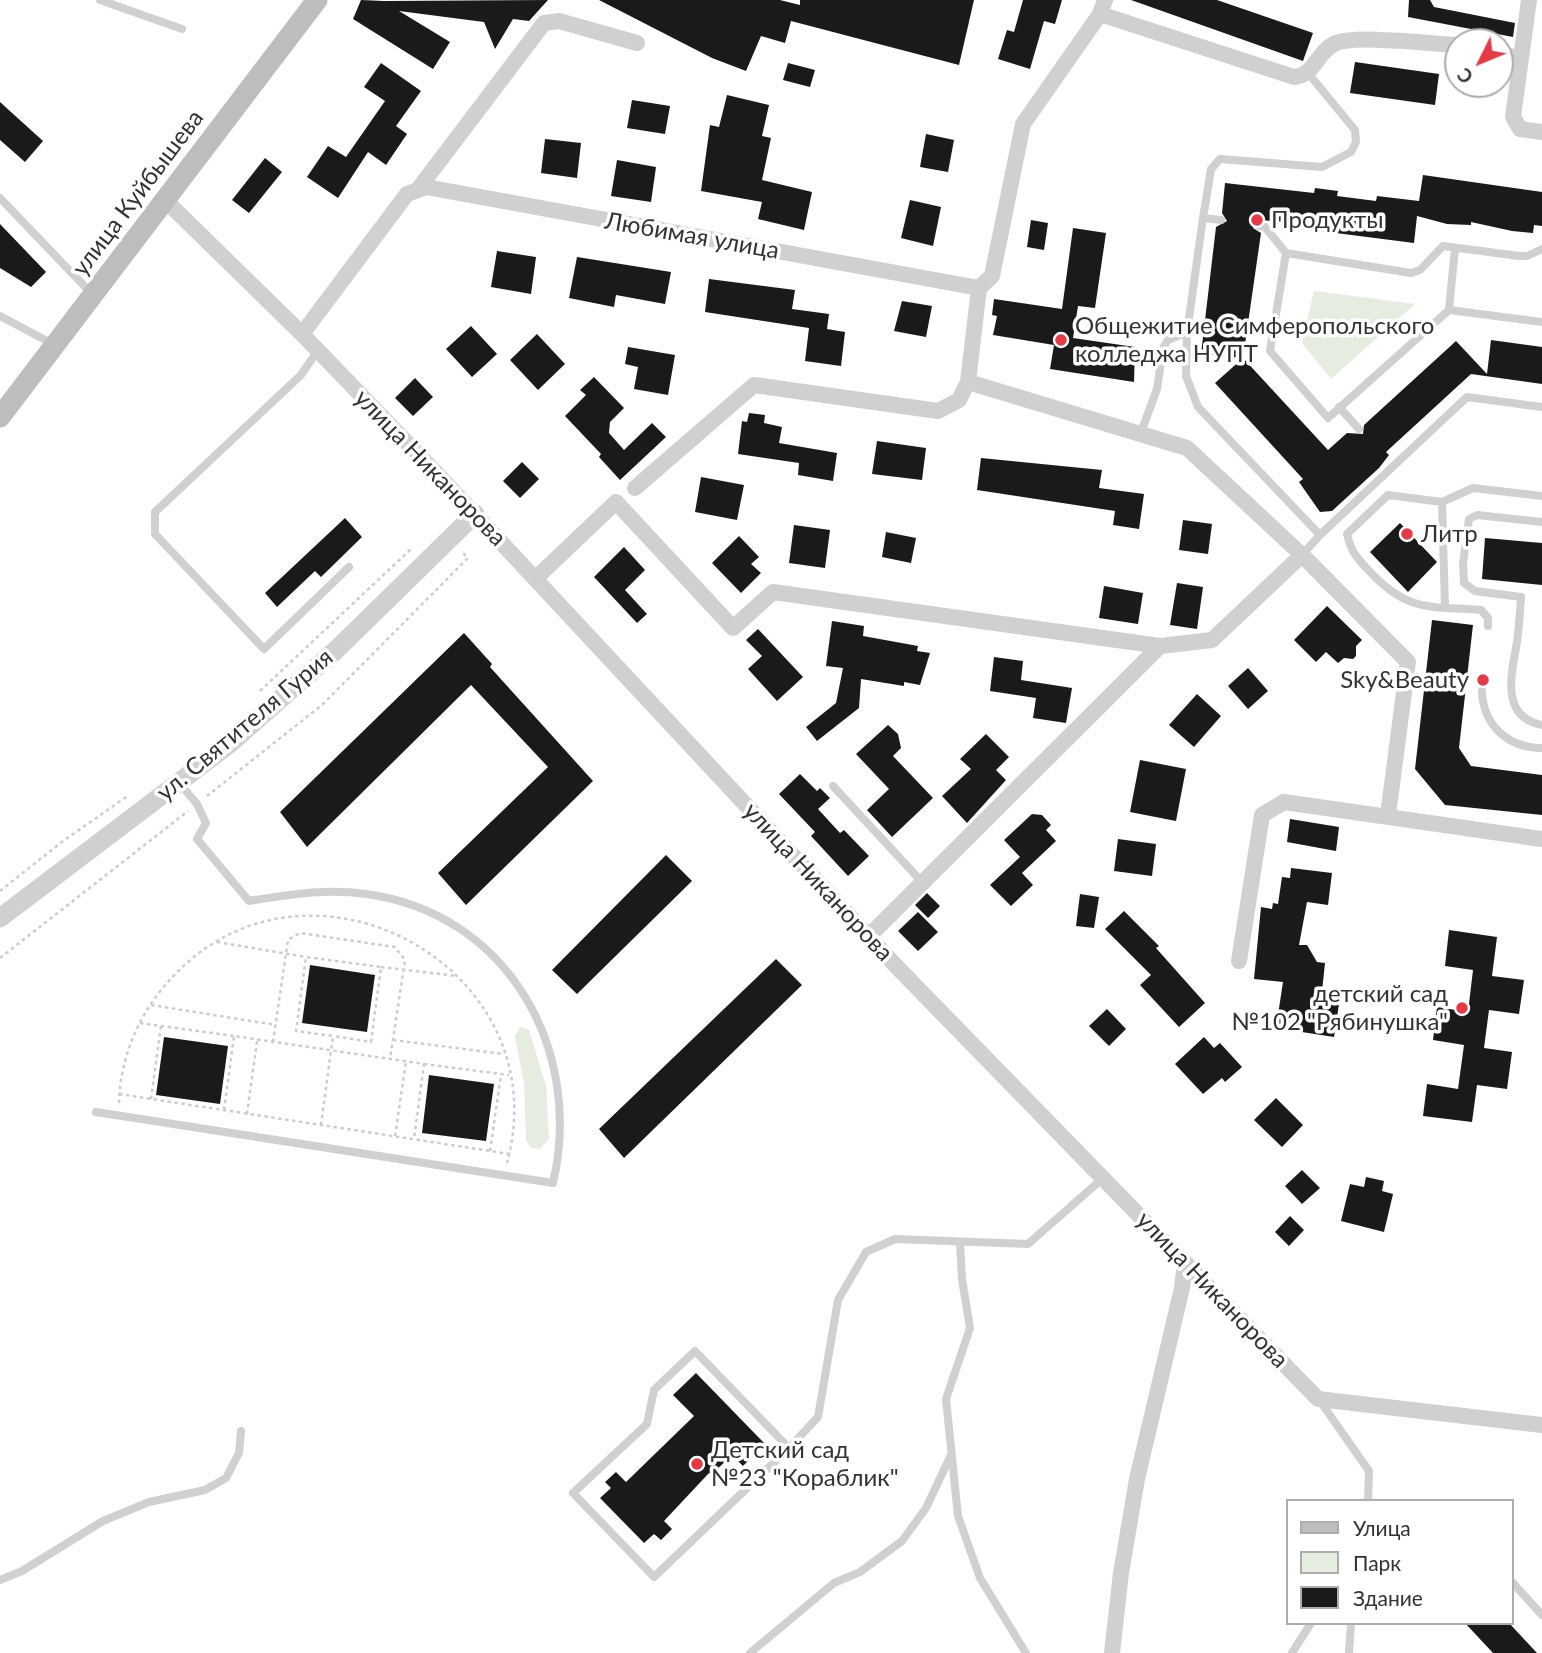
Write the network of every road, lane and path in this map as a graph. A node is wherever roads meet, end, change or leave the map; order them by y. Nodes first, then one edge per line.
1 (100, 0) edge
2 (317, 0) edge
3 (1529, 0) edge
4 (1102, 7) edge
5 (182, 29) dead end
6 (638, 43) dead end
7 (1444, 44) edge
8 (1514, 58) edge
9 (1520, 60) junction
10 (1308, 73) junction
11 (1542, 132) edge
12 (413, 191) junction
13 (0, 198) edge
14 (165, 200) junction
15 (1203, 218) junction
16 (1221, 220) dead end
17 (1259, 226) dead end
18 (1455, 248) junction
19 (1542, 249) edge
20 (1286, 253) junction
21 (979, 288) junction
22 (93, 295) junction
23 (1449, 310) junction
24 (0, 316) edge
25 (1542, 323) edge
26 (1187, 332) junction
27 (303, 334) junction
28 (55, 345) junction
29 (318, 350) junction
30 (968, 382) junction
31 (1339, 407) junction
32 (1542, 407) edge
33 (0, 417) edge
34 (1359, 429) dead end
35 (1140, 435) junction
36 (1385, 458) dead end
37 (1393, 467) junction
38 (635, 488) dead end
39 (1542, 496) edge
40 (1443, 502) junction
41 (475, 514) junction
42 (1542, 522) edge
43 (1320, 535) junction
44 (416, 545) dead end
45 (457, 546) dead end
46 (1302, 555) junction
47 (349, 567) dead end
48 (535, 579) junction
49 (1445, 607) junction
50 (1488, 626) dead end
51 (1160, 646) junction
52 (1482, 691) dead end
53 (252, 698) dead end
54 (1542, 725) edge
55 (1542, 748) edge
56 (179, 783) junction
57 (833, 786) dead end
58 (138, 790) dead end
59 (197, 804) junction
60 (1388, 815) junction
61 (1542, 839) edge
62 (922, 882) junction
63 (0, 891) edge
64 (0, 918) edge
65 (870, 935) junction
66 (217, 942) junction
67 (286, 953) junction
68 (306, 957) junction
69 (0, 958) edge
70 (1239, 961) dead end
71 (381, 967) junction
72 (403, 970) junction
73 (458, 977) junction
74 (150, 1004) junction
75 (140, 1023) junction
76 (276, 1025) junction
77 (161, 1026) junction
78 (234, 1036) junction
79 (333, 1037) junction
80 (257, 1039) junction
81 (393, 1040) junction
82 (274, 1042) junction
83 (331, 1050) junction
84 (504, 1054) junction
85 (390, 1059) junction
86 (407, 1061) junction
87 (424, 1063) junction
88 (501, 1074) junction
89 (509, 1075) junction
90 (119, 1094) junction
91 (151, 1099) junction
92 (224, 1110) junction
93 (96, 1112) dead end
94 (247, 1114) junction
95 (118, 1117) junction
96 (321, 1125) junction
97 (395, 1136) junction
98 (414, 1139) junction
99 (490, 1151) junction
100 (510, 1154) junction
101 (503, 1176) junction
102 (1102, 1179) junction
103 (960, 1242) junction
104 (1185, 1262) junction
105 (1318, 1399) junction
106 (1542, 1425) edge
107 (241, 1431) dead end
108 (789, 1448) junction
109 (950, 1457) junction
110 (1368, 1499) edge
111 (0, 1580) edge
112 (1514, 1584) edge
113 (1542, 1615) edge
114 (1310, 1625) edge
115 (1351, 1625) edge
116 (750, 1653) edge
117 (1026, 1653) edge
118 (1112, 1653) edge
119 (1292, 1653) edge
120 (1349, 1653) edge

1 - 5 lane
2 - 14 main road, улица Куйбышева
3 - 9 street
4 - 10 street
4 - 21 street
6 - 12 street
7 - 10 street
8 - 9 street
9 - 11 street
10 - 15 lane
12 - 21 street, Любимая улица
12 - 27 street
13 - 22 lane
14 - 22 main road, улица Куйбышева
14 - 27 street, улица Никанорова
15 - 16 lane
15 - 26 lane
17 - 20 lane
18 - 19 lane
18 - 20 lane
18 - 23 lane
20 - 31 lane
21 - 30 street
22 - 28 main road, улица Куйбышева
23 - 25 lane
23 - 31 lane
24 - 28 lane
26 - 35 lane
26 - 43 lane
27 - 29 street, улица Никанорова
28 - 33 main road, улица Куйбышева
29 - 41 street, улица Никанорова
29 - 47 lane
30 - 35 street
30 - 38 street
31 - 34 lane
32 - 37 lane
35 - 46 street
36 - 37 lane
37 - 43 lane
39 - 40 lane
40 - 49 lane
40 - 49 lane
41 - 48 street, улица Никанорова
41 - 56 street, ул. Святителя Гурия
42 - 54 lane
43 - 46 lane
44 - 53 path
45 - 59 path
46 - 51 street
46 - 60 street
48 - 51 street
48 - 65 street, улица Никанорова
49 - 50 lane
51 - 62 street
52 - 55 lane
56 - 59 lane
56 - 64 street, ул. Святителя Гурия
57 - 62 lane
58 - 63 path
59 - 69 path
59 - 101 lane
60 - 61 street
60 - 70 street
62 - 65 street
65 - 102 street, улица Никанорова
66 - 67 path
66 - 73 path
66 - 74 path
67 - 68 path
67 - 72 path
67 - 76 path
68 - 71 path
68 - 79 path
71 - 72 path
71 - 79 path
72 - 73 path
72 - 81 path
73 - 84 path
74 - 75 path
74 - 76 path
75 - 77 path
75 - 90 path
76 - 82 path
77 - 78 path
77 - 91 path
78 - 80 path
78 - 92 path
79 - 83 path
80 - 82 path
80 - 94 path
81 - 84 path
81 - 85 path
82 - 83 path
83 - 85 path
83 - 96 path
84 - 89 path
85 - 86 path
86 - 87 path
86 - 97 path
87 - 88 path
87 - 98 path
88 - 89 path
88 - 99 path
89 - 100 path
90 - 91 path
90 - 95 path
91 - 92 path
92 - 94 path
93 - 95 lane
94 - 96 path
95 - 101 lane
96 - 97 path
97 - 98 path
98 - 99 path
99 - 100 path
100 - 101 path
102 - 103 lane
102 - 104 street, улица Никанорова
103 - 108 lane
103 - 109 lane
104 - 105 street, улица Никанорова
104 - 118 street
105 - 106 street
105 - 110 lane
107 - 111 lane
108 - 108 lane
109 - 116 lane
109 - 117 lane
112 - 113 lane
114 - 119 lane
115 - 120 lane

